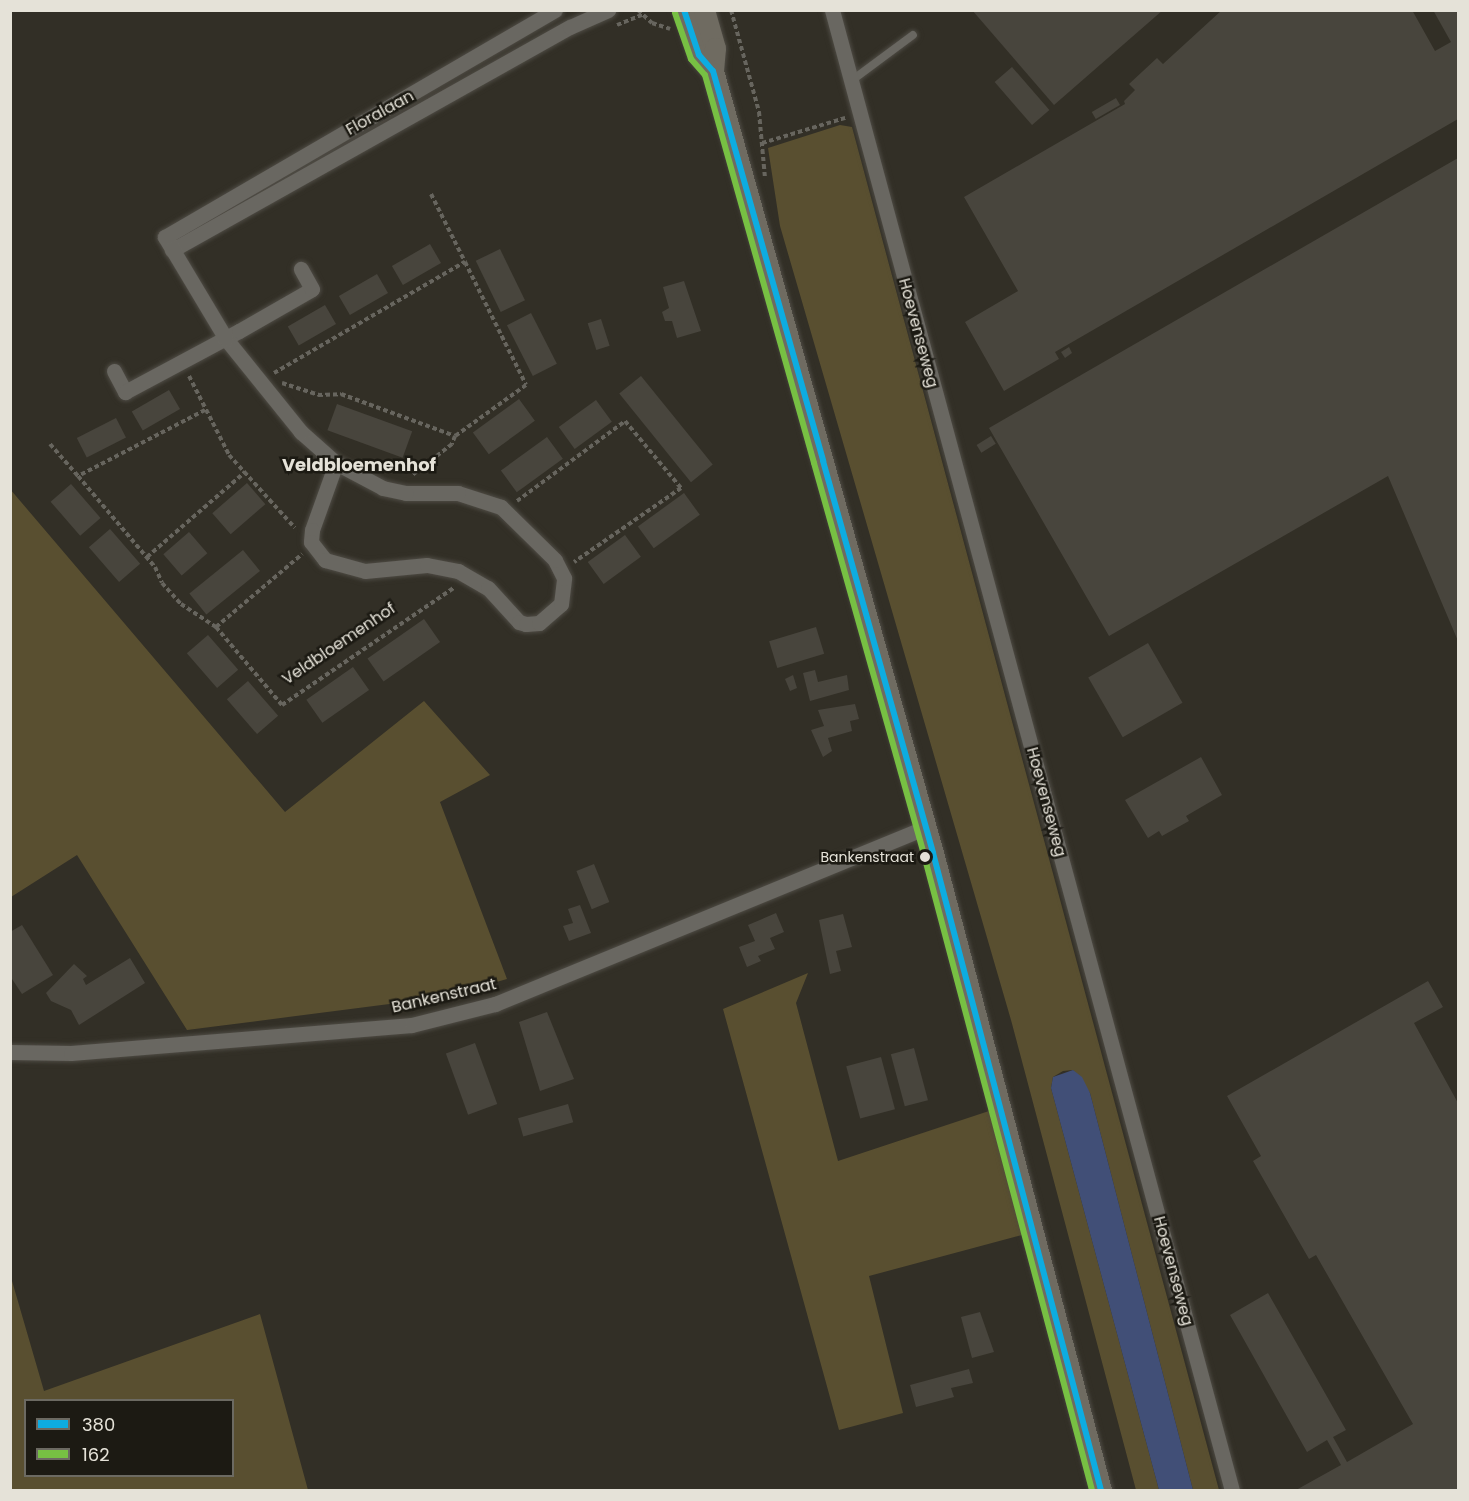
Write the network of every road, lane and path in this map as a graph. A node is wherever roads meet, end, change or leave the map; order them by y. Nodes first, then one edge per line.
1 (555, 10) edge
2 (608, 10) edge
3 (684, 10) edge
4 (705, 10) edge
5 (832, 10) edge
6 (913, 35) dead end
7 (712, 71) junction
8 (851, 81) junction
9 (859, 114) junction
10 (762, 143) dead end
11 (431, 194) dead end
12 (168, 244) junction
13 (465, 262) junction
14 (301, 269) dead end
15 (226, 339) junction
16 (182, 362) junction
17 (114, 371) dead end
18 (205, 410) junction
19 (455, 436) junction
20 (50, 444) dead end
21 (336, 463) junction
22 (245, 472) junction
23 (78, 476) junction
24 (393, 490) junction
25 (505, 511) junction
26 (313, 541) junction
27 (147, 557) junction
28 (561, 571) junction
29 (470, 577) junction
30 (216, 627) junction
31 (925, 828) junction
32 (10, 1052) edge
33 (1101, 1491) edge
34 (1232, 1491) edge

1 - 12 street, Floralaan
2 - 12 street, Floralaan
3 - 7 main road
4 - 7 main road
5 - 8 street, Hoevenseweg
6 - 8 lane
7 - 31 main road
8 - 9 street, Hoevenseweg
9 - 10 path
9 - 34 street, Hoevenseweg
11 - 13 path
12 - 15 street
13 - 19 path
13 - 19 path
14 - 15 street
15 - 16 street
15 - 21 street
16 - 17 street
16 - 18 path
18 - 22 path
18 - 23 path
19 - 24 path
20 - 23 path, Veldbloemenhof
21 - 24 street
21 - 26 street
22 - 26 path
22 - 27 path
23 - 27 path, Veldbloemenhof
24 - 25 street
25 - 28 street
25 - 28 path
26 - 29 street
26 - 30 path
27 - 30 path, Veldbloemenhof
28 - 29 street
29 - 30 path, Veldbloemenhof
31 - 32 street, Bankenstraat
31 - 33 main road

